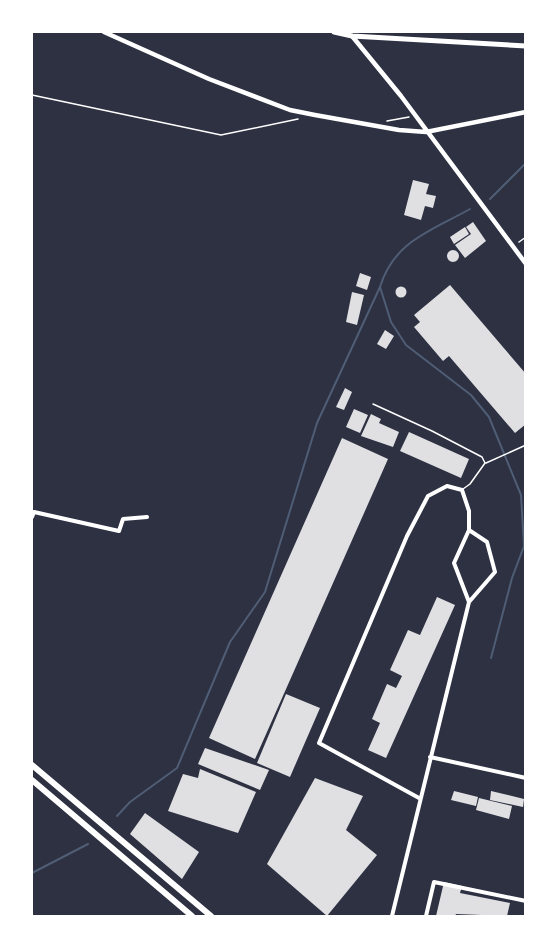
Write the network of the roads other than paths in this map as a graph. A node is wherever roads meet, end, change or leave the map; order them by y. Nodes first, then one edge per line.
1 (104, 32) edge
2 (334, 32) edge
3 (352, 36) junction
4 (525, 46) edge
5 (525, 112) edge
6 (426, 132) junction
7 (525, 264) edge
8 (372, 404) dead end
9 (525, 445) edge
10 (485, 463) junction
11 (462, 490) junction
12 (32, 517) edge
13 (147, 517) dead end
14 (469, 531) junction
15 (469, 602) junction
16 (430, 757) junction
17 (32, 765) edge
18 (525, 778) edge
19 (32, 780) edge
20 (419, 798) junction
21 (525, 901) edge
22 (192, 916) edge
23 (211, 916) edge
24 (392, 916) edge
25 (426, 916) edge

1 - 6 street
2 - 3 main road
3 - 4 main road
3 - 6 street
5 - 6 street
6 - 7 street
8 - 10 lane
9 - 10 lane
10 - 11 lane
11 - 14 street
11 - 20 street
12 - 13 street
14 - 15 street
14 - 15 street
15 - 16 street
16 - 18 street
16 - 20 street
17 - 23 main road
19 - 22 main road
20 - 24 street
21 - 25 street

